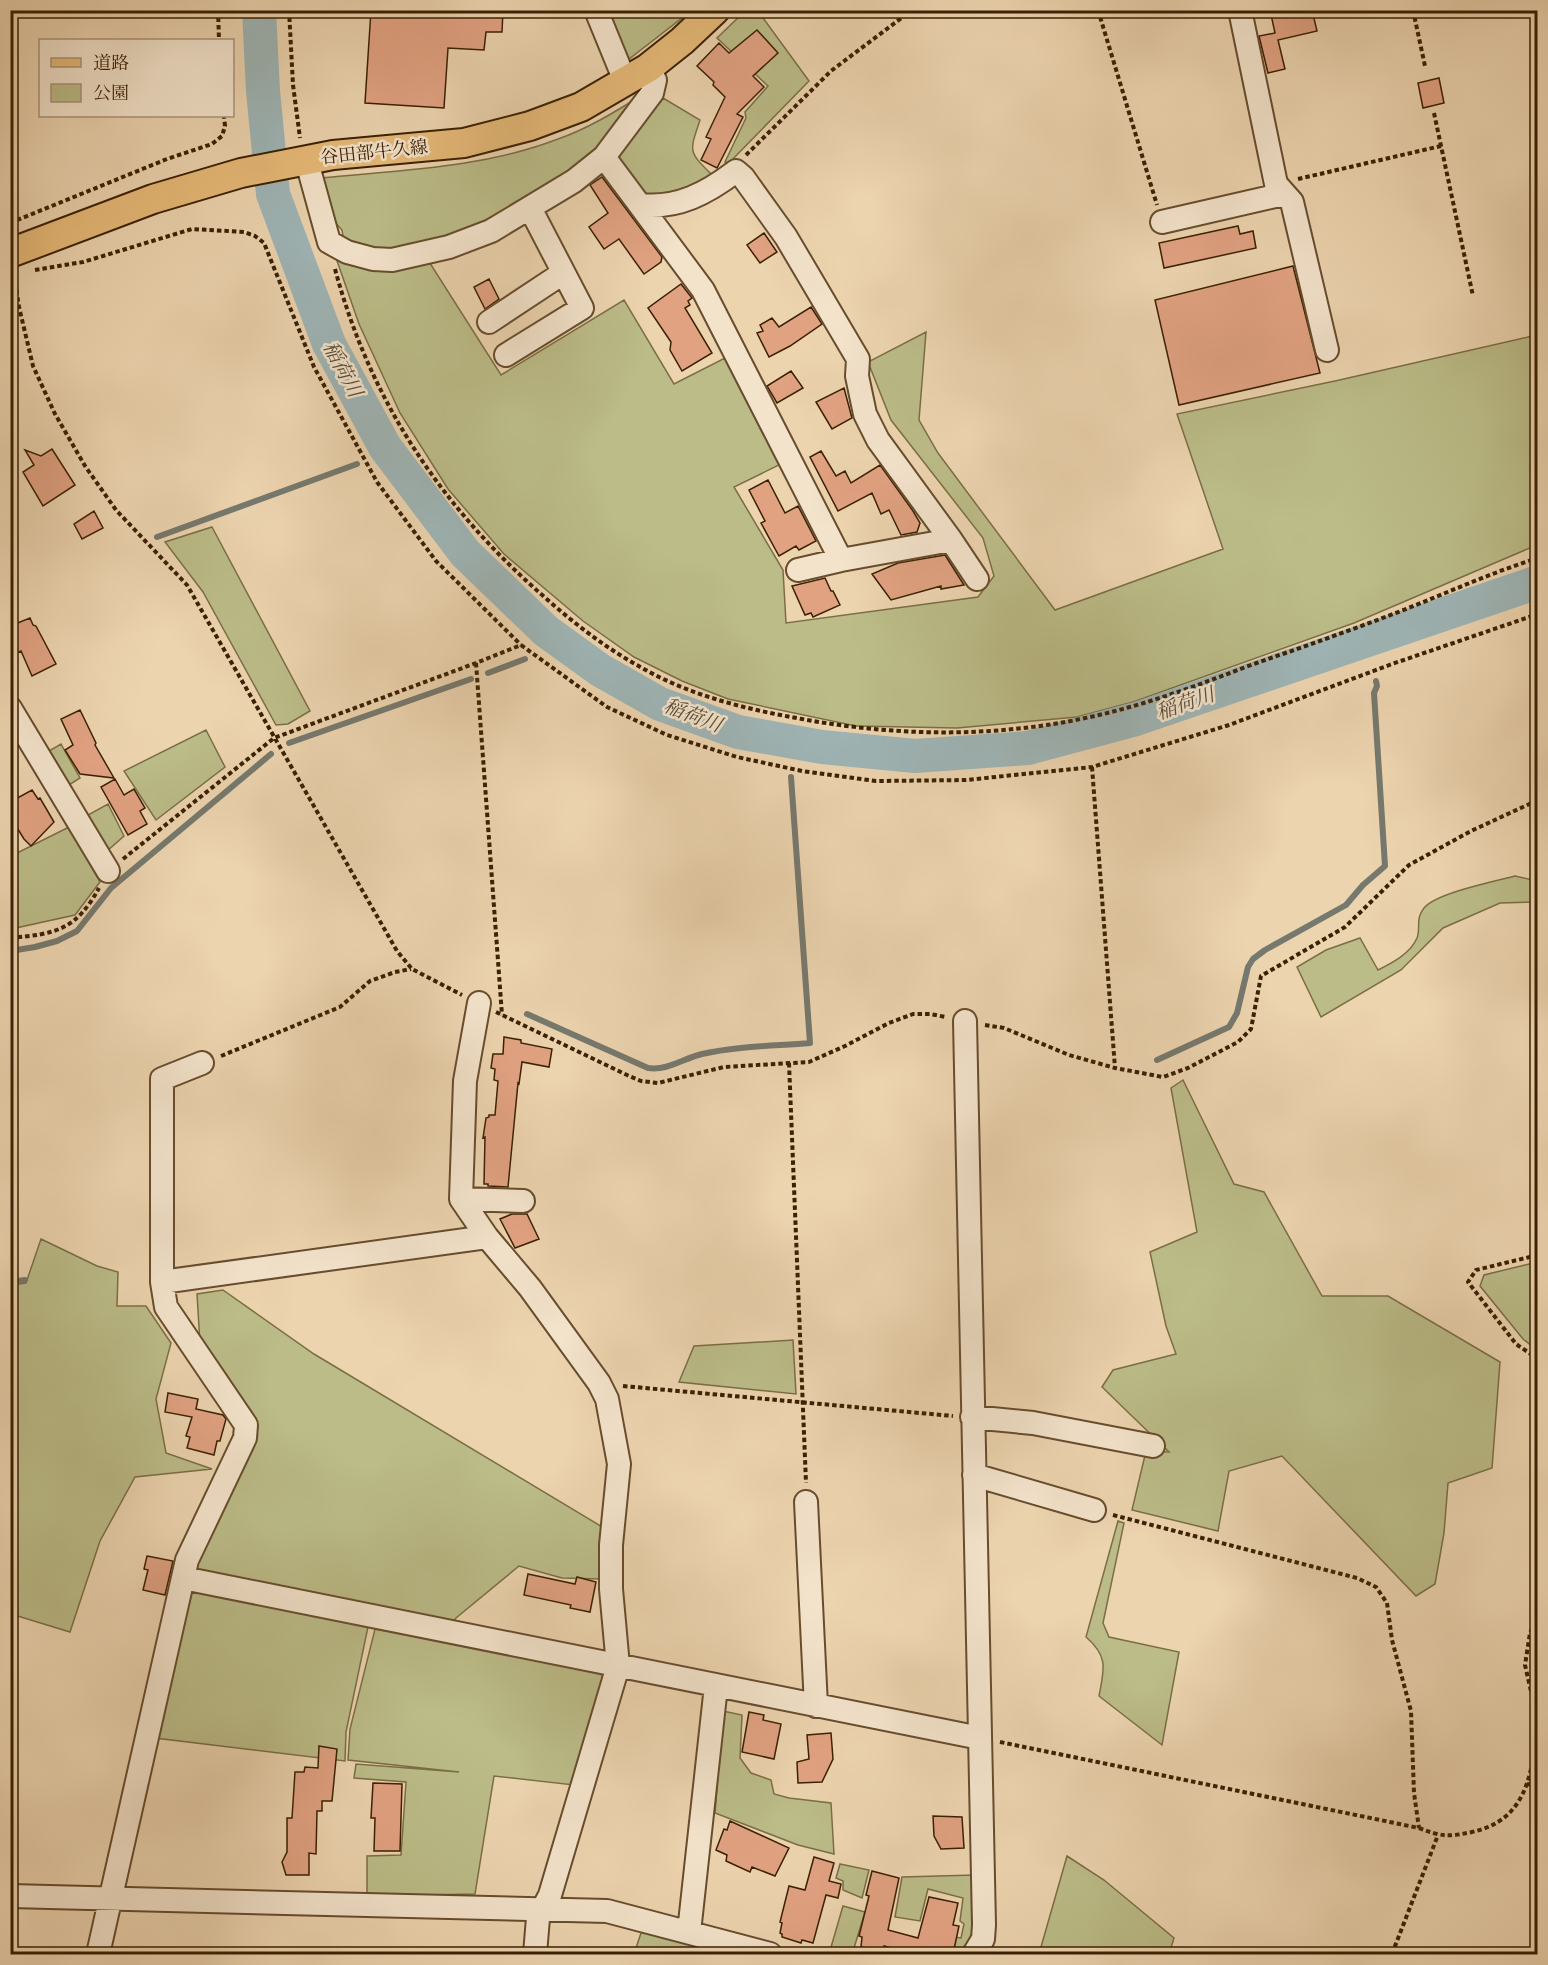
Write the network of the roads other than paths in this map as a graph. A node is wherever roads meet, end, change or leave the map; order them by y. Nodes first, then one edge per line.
1 (596, 10) edge
2 (715, 10) edge
3 (1240, 10) edge
4 (636, 75) junction
5 (604, 157) junction
6 (304, 160) junction
7 (1280, 189) junction
8 (640, 204) junction
9 (530, 208) junction
10 (1162, 222) road end
11 (18, 265) edge
12 (563, 273) junction
13 (489, 321) dead end
14 (1327, 350) dead end
15 (506, 355) dead end
16 (951, 540) junction
17 (841, 560) junction
18 (798, 570) dead end
19 (977, 579) dead end
20 (10, 708) edge
21 (108, 871) road end
22 (479, 1003) road end
23 (965, 1021) road end
24 (202, 1063) road end
25 (461, 1199) junction
26 (523, 1201) dead end
27 (487, 1237) junction
28 (162, 1282) junction
29 (972, 1418) junction
30 (1153, 1446) dead end
31 (974, 1475) junction
32 (806, 1502) road end
33 (1094, 1510) road end
34 (183, 1578) junction
35 (618, 1666) junction
36 (716, 1686) junction
37 (816, 1706) junction
38 (980, 1738) junction
39 (10, 1896) edge
40 (112, 1898) junction
41 (542, 1908) junction
42 (689, 1932) junction
43 (98, 1954) edge
44 (535, 1954) edge
45 (770, 1954) edge
46 (974, 1954) edge

1 - 4 street
2 - 4 main road, 谷田部牛久線
3 - 7 street
4 - 5 street
4 - 6 main road, 谷田部牛久線
5 - 8 street
5 - 9 street
6 - 9 street
6 - 11 main road, 谷田部牛久線
7 - 10 street
7 - 14 street
8 - 16 street
8 - 17 street
9 - 12 street
12 - 13 street
12 - 15 street
16 - 17 street
16 - 19 street
17 - 18 street
20 - 21 street
22 - 25 street
23 - 29 street
24 - 28 street
25 - 26 street
25 - 27 street
27 - 28 street
27 - 35 street
28 - 34 street
29 - 30 street
29 - 31 street
31 - 33 street
31 - 38 street
32 - 37 street
34 - 35 street
34 - 40 street
35 - 36 street
35 - 41 street
36 - 37 street
36 - 42 street
37 - 38 street
38 - 46 street
39 - 40 street
40 - 41 street
40 - 43 street
41 - 42 street
41 - 44 street
42 - 45 street

